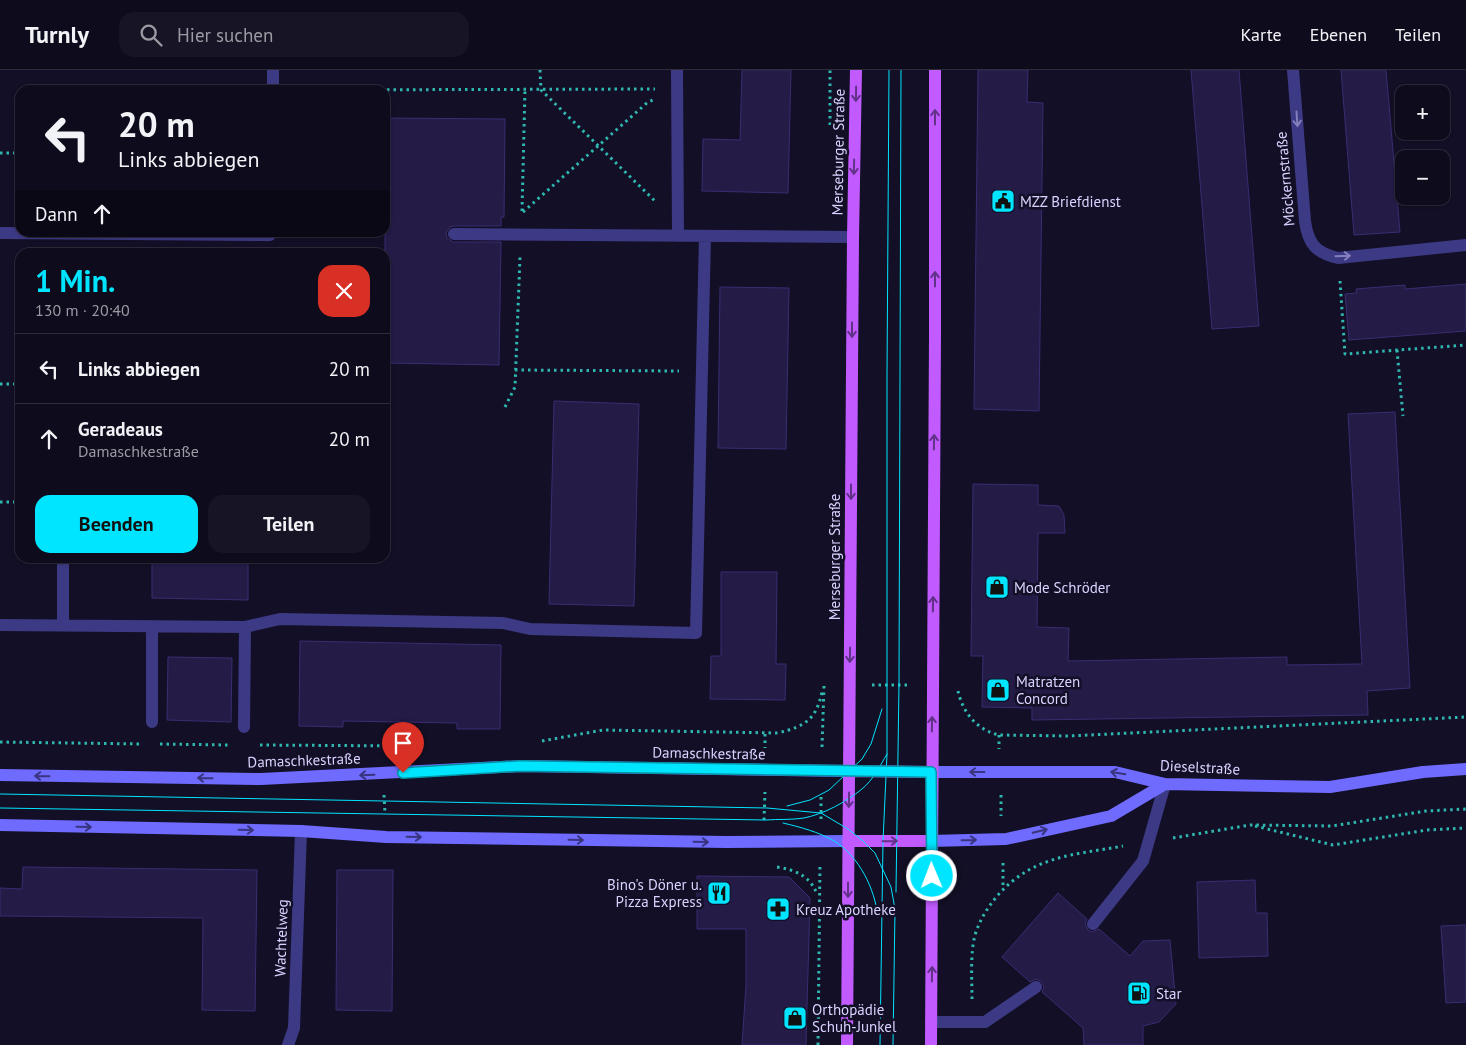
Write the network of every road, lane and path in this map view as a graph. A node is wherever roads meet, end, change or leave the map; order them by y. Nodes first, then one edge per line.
1 (273, 70) edge
2 (540, 70) edge
3 (677, 70) edge
4 (856, 70) edge
5 (935, 70) edge
6 (1293, 70) edge
7 (273, 85) edge
8 (677, 89) junction
9 (390, 90) edge
10 (541, 90) junction
11 (599, 146) junction
12 (0, 152) edge
13 (15, 153) edge
14 (522, 213) dead end
15 (0, 233) edge
16 (15, 233) edge
17 (454, 234) dead end
18 (678, 236) junction
19 (705, 236) junction
20 (852, 237) junction
21 (1466, 245) edge
22 (1338, 258) junction
23 (1466, 345) edge
24 (1396, 350) junction
25 (515, 370) dead end
26 (702, 371) junction
27 (0, 384) edge
28 (15, 384) edge
29 (1403, 416) dead end
30 (0, 502) edge
31 (15, 502) edge
32 (63, 563) edge
33 (0, 625) edge
34 (63, 625) junction
35 (152, 626) junction
36 (245, 627) junction
37 (932, 684) junction
38 (849, 685) junction
39 (1466, 717) edge
40 (152, 722) dead end
41 (244, 727) dead end
42 (765, 734) junction
43 (999, 736) junction
44 (0, 742) edge
45 (538, 742) dead end
46 (150, 744) dead end
47 (160, 744) dead end
48 (230, 745) dead end
49 (260, 745) dead end
50 (410, 746) dead end
51 (1466, 769) edge
52 (766, 770) junction
53 (849, 771) junction
54 (931, 772) junction
55 (1000, 772) junction
56 (383, 774) junction
57 (0, 775) edge
58 (1165, 784) junction
59 (1466, 809) edge
60 (0, 825) edge
61 (1466, 828) edge
62 (300, 831) junction
63 (386, 837) junction
64 (931, 840) junction
65 (1002, 840) junction
66 (764, 841) junction
67 (848, 841) junction
68 (1093, 924) dead end
69 (1036, 987) dead end
70 (931, 1022) junction
71 (972, 1023) junction
72 (288, 1045) edge
73 (818, 1045) edge
74 (847, 1045) edge
75 (931, 1045) edge

1 - 7 street
2 - 10 path
3 - 8 street
4 -> 20 main road, Merseburger Straße
37 -> 5 main road
6 -> 22 street, Möckernstraße
8 - 10 path
8 - 11 path
8 - 18 street
9 - 10 path
10 - 11 path
11 - 14 path
11 - 18 path
12 - 13 path
15 - 16 street
17 - 18 street
18 - 19 street
19 - 20 street
19 - 26 street
20 -> 38 main road, Merseburger Straße
22 -> 21 street
22 - 24 path
23 - 24 path
24 - 29 path
25 - 26 path
26 - 36 street
27 - 28 path
30 - 31 path
32 - 34 street
33 - 34 street
34 - 35 street
35 - 36 street
35 - 40 street
36 - 41 street
37 - 38 path
37 - 43 path
54 -> 37 main road
38 - 42 path
38 - 53 main road, Merseburger Straße
39 - 43 path
42 - 45 path
42 - 52 path
43 - 55 path
44 - 46 path
47 - 48 path
49 - 50 path
51 - 58 street, Dieselstraße
52 - 53 street, Damaschkestraße
52 - 56 street, Damaschkestraße
52 - 66 path
53 - 54 main road
53 -> 67 main road, Merseburger Straße
55 -> 54 street, Dieselstraße
54 - 64 main road
58 -> 55 street, Dieselstraße
55 - 65 path
56 -> 57 street, Damaschkestraße
56 - 63 path
65 -> 58 street
58 - 68 street
59 - 61 path
60 -> 62 street
62 - 63 street
62 - 72 street, Wachtelweg
63 -> 66 street
64 -> 65 street
67 -> 64 main road
70 -> 64 main road
65 - 71 path
66 - 67 street
66 - 73 path
67 -> 74 main road, Merseburger Straße
69 - 71 street
70 - 71 street
70 - 75 main road

